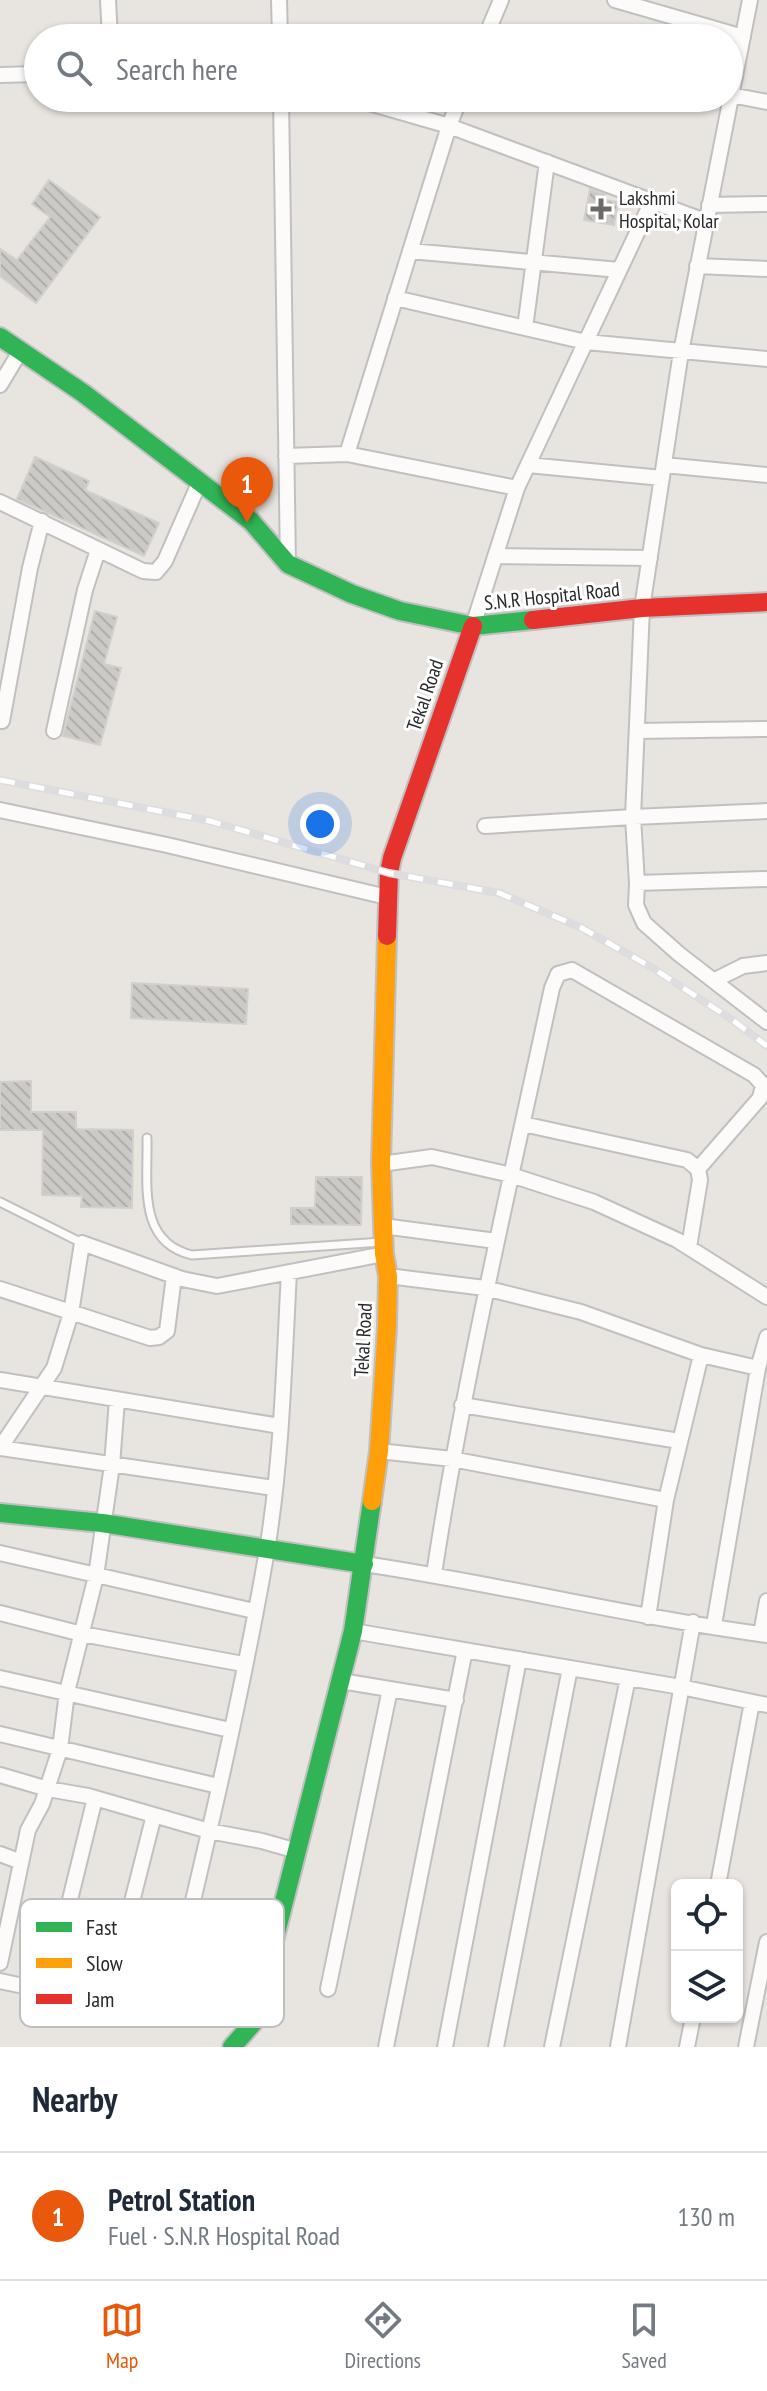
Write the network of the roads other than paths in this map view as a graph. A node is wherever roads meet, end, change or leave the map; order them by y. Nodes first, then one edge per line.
1 (108, 0) edge
2 (279, 0) edge
3 (501, 0) edge
4 (615, 0) edge
5 (750, 0) edge
6 (663, 7) edge
7 (109, 24) edge
8 (280, 24) edge
9 (491, 24) edge
10 (708, 24) edge
11 (743, 37) edge
12 (24, 74) edge
13 (0, 75) edge
14 (743, 97) edge
15 (767, 102) edge
16 (281, 112) edge
17 (400, 112) edge
18 (454, 112) edge
19 (728, 112) edge
20 (449, 126) junction
21 (547, 162) junction
22 (652, 201) junction
23 (767, 204) edge
24 (709, 205) junction
25 (705, 221) junction
26 (410, 251) junction
27 (533, 262) junction
28 (697, 266) junction
29 (767, 269) edge
30 (619, 270) junction
31 (395, 298) junction
32 (525, 328) junction
33 (0, 337) edge
34 (586, 342) junction
35 (21, 350) junction
36 (681, 352) junction
37 (767, 359) edge
38 (0, 385) edge
39 (347, 454) junction
40 (286, 456) junction
41 (528, 465) junction
42 (663, 471) junction
43 (767, 475) edge
44 (200, 481) junction
45 (517, 488) junction
46 (0, 502) edge
47 (42, 521) junction
48 (98, 550) junction
49 (495, 556) junction
50 (650, 558) junction
51 (288, 564) junction
52 (767, 602) edge
53 (642, 608) junction
54 (473, 626) junction
55 (6, 662) edge
56 (2, 721) dead end
57 (767, 729) edge
58 (54, 731) dead end
59 (637, 731) junction
60 (0, 810) edge
61 (767, 811) edge
62 (633, 817) junction
63 (485, 826) dead end
64 (767, 879) edge
65 (637, 883) junction
66 (387, 897) junction
67 (767, 963) edge
68 (715, 980) junction
69 (767, 1022) edge
70 (523, 1124) junction
71 (147, 1138) dead end
72 (381, 1164) junction
73 (698, 1169) junction
74 (511, 1175) junction
75 (0, 1202) edge
76 (384, 1241) junction
77 (496, 1241) junction
78 (82, 1243) junction
79 (689, 1247) junction
80 (289, 1272) junction
81 (174, 1276) junction
82 (388, 1276) junction
83 (485, 1288) junction
84 (0, 1289) edge
85 (767, 1297) edge
86 (71, 1313) junction
87 (767, 1337) edge
88 (701, 1355) junction
89 (758, 1368) junction
90 (0, 1380) edge
91 (41, 1388) junction
92 (117, 1400) junction
93 (462, 1405) junction
94 (280, 1426) junction
95 (679, 1441) junction
96 (0, 1448) edge
97 (379, 1451) junction
98 (452, 1459) junction
99 (112, 1465) junction
100 (274, 1488) junction
101 (666, 1500) junction
102 (0, 1513) edge
103 (102, 1523) junction
104 (267, 1549) junction
105 (0, 1553) edge
106 (364, 1564) junction
107 (434, 1574) junction
108 (96, 1576) junction
109 (767, 1601) edge
110 (254, 1611) junction
111 (0, 1613) edge
112 (648, 1617) junction
113 (693, 1622) junction
114 (714, 1625) junction
115 (353, 1631) junction
116 (82, 1634) junction
117 (764, 1634) edge
118 (465, 1650) junction
119 (519, 1659) junction
120 (243, 1664) junction
121 (570, 1668) junction
122 (0, 1678) edge
123 (628, 1678) junction
124 (341, 1681) junction
125 (681, 1687) junction
126 (390, 1689) junction
127 (67, 1692) junction
128 (456, 1700) junction
129 (760, 1703) edge
130 (230, 1730) junction
131 (0, 1734) edge
132 (60, 1749) junction
133 (0, 1775) edge
134 (218, 1786) junction
135 (48, 1789) junction
136 (95, 1798) junction
137 (154, 1815) junction
138 (209, 1831) junction
139 (297, 1851) junction
140 (0, 1854) edge
141 (21, 1862) junction
142 (719, 1879) edge
143 (70, 1899) edge
144 (133, 1899) edge
145 (193, 1899) edge
146 (284, 1902) edge
147 (767, 1942) edge
148 (1, 1957) edge
149 (0, 1981) edge
150 (20, 1985) edge
151 (328, 1989) dead end
152 (692, 2023) edge
153 (250, 2027) edge
154 (232, 2047) edge
155 (386, 2047) edge
156 (445, 2047) edge
157 (496, 2047) edge
158 (552, 2047) edge
159 (618, 2047) edge
160 (687, 2047) edge
161 (746, 2047) edge

1 - 7 street
2 - 8 street
3 - 9 street
4 - 6 street
5 - 11 street
6 - 10 street
12 - 13 street
14 - 15 street
16 - 40 street
17 - 20 street
18 - 20 street
19 - 24 street
20 - 21 street
20 - 26 street
21 - 22 street
21 - 27 street
22 - 25 street
22 - 30 street
23 - 24 street
24 - 25 street
25 - 28 street
26 - 27 street
26 - 31 street
27 - 30 street
27 - 32 street
28 - 29 street
28 - 36 street
30 - 34 street
31 - 32 street
31 - 39 street
32 - 34 street
33 - 35 main road, S.N.R Hospital Road
34 - 36 street
34 - 41 street
35 - 38 street
35 - 44 main road, S.N.R Hospital Road
36 - 37 street
36 - 42 street
39 - 40 street
39 - 45 street
40 - 51 street
41 - 42 street
41 - 45 street
42 - 43 street
42 - 50 street
44 - 48 street
44 - 51 main road, S.N.R Hospital Road
45 - 49 street
46 - 47 street
47 - 48 street
47 - 55 street
48 - 58 street
49 - 50 street
49 - 54 street
50 - 53 street
51 - 54 main road, S.N.R Hospital Road
52 - 53 main road, S.N.R Hospital Road
53 - 54 main road, S.N.R Hospital Road
53 - 59 street
54 - 66 main road, Tekal Road
55 - 56 street
57 - 59 street
59 - 62 street
60 - 66 street
61 - 62 street
62 - 63 street
62 - 65 street
64 - 65 street
65 - 68 street
66 - 72 main road, Tekal Road
67 - 68 street
68 - 69 street
70 - 73 street
70 - 73 street
70 - 74 street
71 - 76 lane
72 - 74 street
72 - 76 main road, Tekal Road
73 - 79 street
74 - 77 street
74 - 79 street
75 - 78 lane
76 - 77 street
76 - 80 street
76 - 82 main road, Tekal Road
77 - 83 street
78 - 81 street
78 - 86 street
79 - 85 street
80 - 81 street
80 - 94 street
81 - 86 street
82 - 83 street
82 - 97 main road, Tekal Road
83 - 88 street
83 - 93 street
84 - 86 street
86 - 91 street
87 - 89 street
88 - 89 street
88 - 95 street
89 - 114 street
90 - 91 street
91 - 92 street
91 - 96 street
92 - 94 street
92 - 99 street
93 - 95 street
93 - 98 street
94 - 100 street
95 - 101 street
96 - 99 street
97 - 98 street
97 - 106 main road, Tekal Road
98 - 101 street
98 - 107 street
99 - 100 street
99 - 103 street
100 - 104 street
101 - 112 street
102 - 103 main road
103 - 104 main road
103 - 108 street
104 - 106 main road
104 - 110 street
105 - 108 street
106 - 107 street
106 - 115 main road, Tekal Road
107 - 112 street
108 - 110 street
108 - 116 street
109 - 117 street
110 - 120 street
111 - 116 street
112 - 113 street
113 - 114 street
113 - 125 street
114 - 117 street
115 - 118 street
115 - 124 main road, Tekal Road
116 - 120 street
116 - 127 street
118 - 119 street
118 - 128 street
119 - 121 street
119 - 156 street
120 - 130 street
121 - 123 street
121 - 157 street
122 - 127 street
123 - 125 street
123 - 158 street
124 - 126 street
124 - 139 main road, Tekal Road
125 - 129 street
125 - 159 street
126 - 128 street
126 - 151 street
127 - 130 street
127 - 132 street
128 - 155 street
129 - 142 street
130 - 134 street
131 - 132 street
132 - 134 street
132 - 135 street
133 - 135 street
134 - 138 street
135 - 136 street
135 - 141 street
136 - 137 street
136 - 143 street
137 - 138 street
137 - 144 street
138 - 139 street
138 - 145 street
139 - 146 main road, Tekal Road
140 - 141 street
141 - 148 street
147 - 161 street
149 - 150 street
152 - 160 street
153 - 154 main road, Tekal Road

